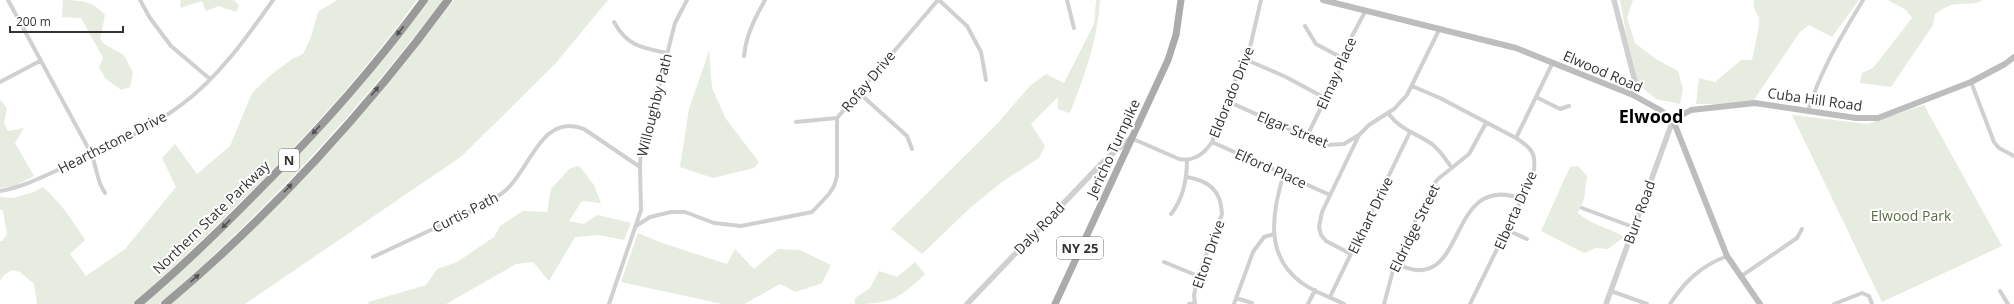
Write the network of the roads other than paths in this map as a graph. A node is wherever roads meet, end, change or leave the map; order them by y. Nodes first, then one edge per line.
1 (8, 0) edge
2 (140, 0) edge
3 (273, 0) edge
4 (424, 0) edge
5 (448, 0) edge
6 (687, 0) edge
7 (765, 0) edge
8 (938, 0) edge
9 (1067, 0) edge
10 (1181, 0) edge
11 (1261, 0) edge
12 (1323, 0) edge
13 (1614, 0) edge
14 (1863, 0) edge
15 (1366, 10) junction
16 (614, 22) dead end
17 (1305, 26) dead end
18 (1074, 28) dead end
19 (1440, 28) junction
20 (667, 53) junction
21 (744, 56) dead end
22 (2014, 57) edge
23 (1344, 59) junction
24 (1247, 60) junction
25 (40, 61) junction
26 (1553, 62) junction
27 (210, 79) junction
28 (986, 80) dead end
29 (0, 82) edge
30 (1971, 82) junction
31 (1412, 86) junction
32 (858, 92) junction
33 (1633, 95) junction
34 (1536, 97) junction
35 (1325, 98) junction
36 (1228, 101) junction
37 (1569, 106) dead end
38 (1808, 111) junction
39 (1388, 113) junction
40 (837, 118) junction
41 (1673, 120) junction
42 (796, 122) dead end
43 (1486, 123) junction
44 (1410, 132) junction
45 (1359, 135) junction
46 (1307, 136) junction
47 (1131, 138) junction
48 (1516, 138) junction
49 (1212, 142) junction
50 (912, 149) dead end
51 (92, 154) junction
52 (2014, 156) edge
53 (1187, 160) junction
54 (640, 168) junction
55 (1452, 168) junction
56 (1284, 173) junction
57 (1187, 177) junction
58 (0, 191) edge
59 (105, 193) dead end
60 (1330, 195) junction
61 (1522, 199) junction
62 (1582, 208) dead end
63 (1171, 214) dead end
64 (636, 226) junction
65 (1633, 227) junction
66 (1802, 229) dead end
67 (1507, 230) junction
68 (1274, 234) junction
69 (1527, 240) dead end
70 (1351, 254) junction
71 (1727, 256) junction
72 (373, 257) dead end
73 (1164, 262) dead end
74 (1395, 263) junction
75 (1198, 276) junction
76 (1740, 277) junction
77 (1315, 290) junction
78 (1611, 291) junction
79 (2000, 291) dead end
80 (1330, 297) junction
81 (1236, 298) junction
82 (1195, 303) edge
83 (1252, 303) dead end
84 (138, 304) edge
85 (165, 304) edge
86 (609, 304) edge
87 (967, 304) edge
88 (1055, 304) edge
89 (1189, 304) edge
90 (1234, 304) edge
91 (1308, 304) edge
92 (1344, 304) edge
93 (1384, 304) edge
94 (1470, 304) edge
95 (1606, 304) edge
96 (1647, 304) edge
97 (1670, 304) edge
98 (1760, 304) edge
99 (1834, 304) edge
100 (1872, 304) edge
101 (2008, 304) edge

1 - 25 street
2 - 27 street
3 - 27 street, Hearthstone Drive
4 -> 84 highway, Northern State Parkway / N
85 -> 5 highway, N
6 - 20 street, Willoughby Path
7 - 21 street
8 - 28 street
8 - 32 street, Rofay Drive
9 - 18 street
10 - 47 main road, Jericho Turnpike / NY 25
11 - 24 street, Eldorado Drive
12 - 15 main road, Elwood Road
13 - 33 street
14 - 38 street
15 - 19 main road, Elwood Road
15 - 23 street, Elmay Place
16 - 20 street
17 - 23 street
19 - 26 main road, Elwood Road
19 - 31 street
20 - 54 street, Willoughby Path
22 - 30 main road, Cuba Hill Road
23 - 35 street, Elmay Place
24 - 35 street
24 - 36 street, Eldorado Drive
25 - 29 street
25 - 51 street
26 - 33 main road, Elwood Road
26 - 34 street
27 - 51 street, Hearthstone Drive
30 - 38 main road, Cuba Hill Road
30 - 52 street
31 - 39 street
31 - 43 street, Elberta Drive
32 - 40 street, Rofay Drive
32 - 50 street
33 - 41 main road, Elwood Road
34 - 37 street
34 - 48 street
35 - 46 street, Elmay Place
36 - 46 street, Elgar Street
36 - 49 street, Eldorado Drive
38 - 41 main road, Cuba Hill Road
39 - 44 street
39 - 45 street
40 - 42 street
40 - 64 street, Rofay Drive
41 - 65 street, Burr Road
41 - 71 main road
43 - 48 street, Elberta Drive
43 - 55 street, Eldridge Street
44 - 55 street
44 - 70 street, Elkhart Drive
45 - 46 street, Elgar Street
45 - 60 street
47 - 53 street
47 - 87 street, Daly Road
47 - 88 main road, Jericho Turnpike / NY 25
48 - 61 street, Elberta Drive
49 - 53 street, Eldorado Drive
49 - 56 street, Elford Place
51 - 58 street, Hearthstone Drive
51 - 59 street
53 - 57 street
54 - 64 street, Willoughby Path
54 - 72 street, Curtis Path
55 - 74 street, Eldridge Street
56 - 60 street, Elford Place
56 - 68 street
57 - 63 street
57 - 75 street, Elton Drive
60 - 70 street
61 - 67 street, Elberta Drive
61 - 74 street
62 - 65 street
64 - 86 street, Willoughby Path
65 - 78 street, Burr Road
66 - 76 street
67 - 69 street
67 - 94 street, Elberta Drive
68 - 77 street
68 - 81 street
70 - 80 street, Elkhart Drive
71 - 76 main road
71 - 97 street
73 - 75 street
74 - 93 street, Eldridge Street
75 - 82 street, Elton Drive
76 - 98 main road
77 - 80 street
77 - 91 street
78 - 95 street, Burr Road
78 - 96 street
79 - 101 street
80 - 92 street
81 - 83 street
81 - 90 street
82 - 89 street
99 - 100 street

